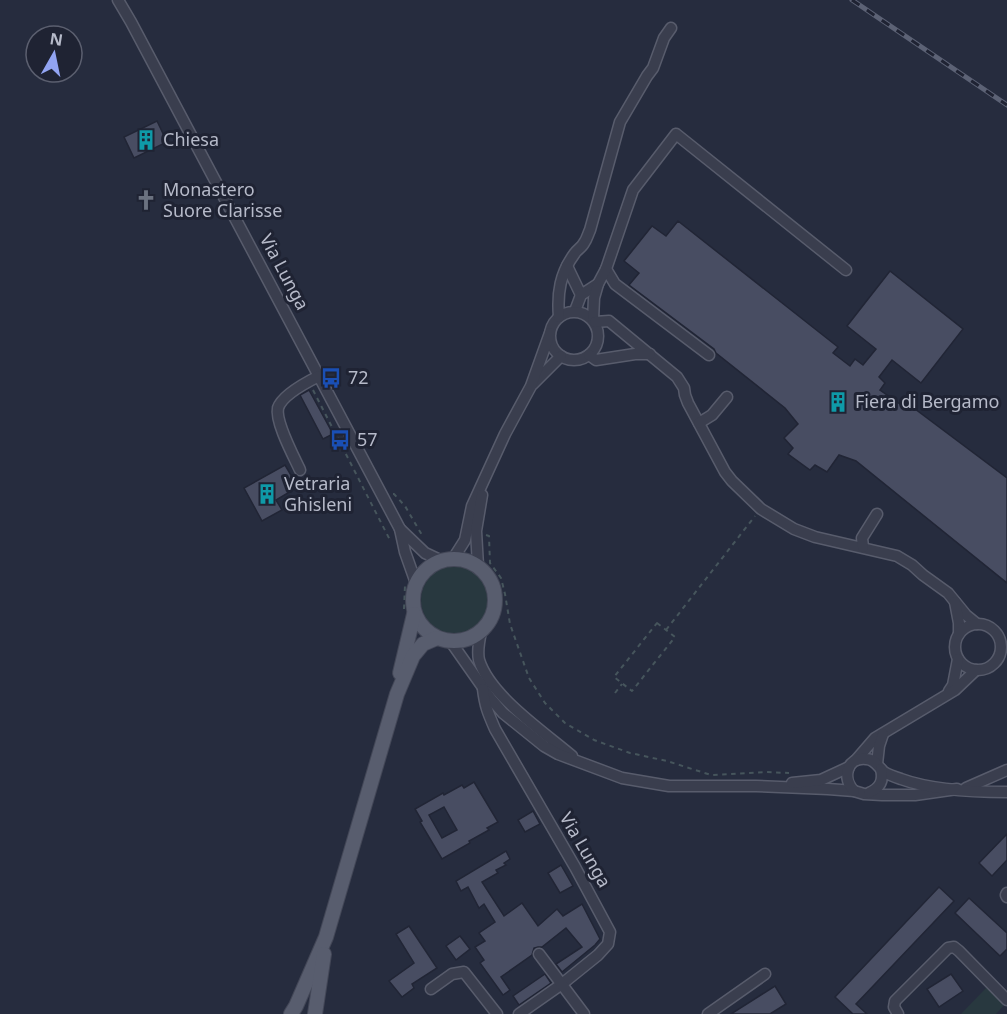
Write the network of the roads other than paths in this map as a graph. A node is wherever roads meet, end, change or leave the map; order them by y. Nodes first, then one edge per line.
1 (118, 0) edge
2 (671, 28) dead end
3 (567, 266) junction
4 (606, 269) junction
5 (846, 270) dead end
6 (598, 284) junction
7 (581, 295) junction
8 (575, 311) junction
9 (559, 316) junction
10 (594, 321) junction
11 (550, 333) junction
12 (650, 354) junction
13 (589, 355) junction
14 (709, 355) dead end
15 (561, 356) junction
16 (319, 376) junction
17 (531, 386) junction
18 (727, 397) dead end
19 (699, 423) junction
20 (300, 470) dead end
21 (487, 475) junction
22 (877, 514) dead end
23 (400, 529) junction
24 (863, 547) junction
25 (447, 560) junction
26 (478, 566) junction
27 (416, 582) junction
28 (955, 599) junction
29 (414, 614) junction
30 (977, 624) junction
31 (994, 631) junction
32 (481, 632) junction
33 (1007, 632) edge
34 (959, 634) junction
35 (436, 638) junction
36 (451, 642) junction
37 (1003, 651) edge
38 (958, 659) junction
39 (976, 670) junction
40 (483, 688) junction
41 (397, 694) junction
42 (947, 694) junction
43 (500, 709) junction
44 (492, 723) junction
45 (883, 734) junction
46 (577, 760) junction
47 (853, 764) junction
48 (879, 766) junction
49 (1007, 770) edge
50 (1007, 776) edge
51 (756, 786) junction
52 (959, 789) junction
53 (855, 791) junction
54 (995, 792) junction
55 (1007, 792) edge
56 (869, 793) junction
57 (326, 937) junction
58 (539, 954) dead end
59 (765, 974) dead end
60 (561, 984) junction
61 (431, 990) dead end
62 (1007, 1000) edge
63 (291, 1014) edge
64 (315, 1014) edge
65 (497, 1014) edge
66 (519, 1014) edge
67 (584, 1014) edge
68 (708, 1014) edge
69 (898, 1014) edge

1 - 16 street, Via Lunga
2 - 3 street
3 - 7 street
3 - 9 street
4 - 5 street
4 - 6 street
4 - 14 street
6 - 7 street
6 - 10 street
7 - 8 street
8 - 9 street
8 - 10 street
9 - 11 street
10 - 12 street
10 - 13 street
11 - 15 street
11 - 17 street
12 - 13 street
12 - 19 street
13 - 15 street
15 - 17 street
16 - 20 street
16 - 23 street, Via Lunga
17 - 21 street
18 - 19 street
19 - 24 street
21 - 25 street
21 - 26 street
22 - 24 street
23 - 25 street, Via Lunga
23 - 27 street, Via Lunga
24 - 28 street
25 - 26 main road, Via Lunga
25 - 27 main road
26 - 32 main road, Via Lunga
27 - 29 main road, Via Lunga
28 - 30 street
28 - 34 street
29 - 35 main road
29 - 41 main road, Via Lunga
30 - 31 street
30 - 34 street
31 - 33 street
31 - 37 street
32 - 36 main road
32 - 46 street, Via Lunga
34 - 38 street
35 - 36 main road
35 - 41 main road
36 - 40 street, Via Lunga
37 - 39 street
38 - 39 street
38 - 42 street
39 - 42 street
40 - 43 street, Via Lunga
40 - 44 street, Via Lunga
41 - 57 main road
42 - 45 street
43 - 44 street
43 - 46 street, Via Lunga
44 - 60 street, Via Lunga
45 - 47 street
45 - 48 street
46 - 51 street, Via Lunga
47 - 48 street
47 - 51 street, Via Lunga
47 - 53 street
48 - 52 street
48 - 56 street
49 - 52 street
50 - 54 street
51 - 53 street, Via Lunga
52 - 54 street
52 - 56 street
53 - 56 street
54 - 55 street
57 - 63 main road
57 - 64 main road
58 - 60 street
59 - 68 street
60 - 66 street, Via Lunga
60 - 67 street
61 - 65 street
62 - 69 street

